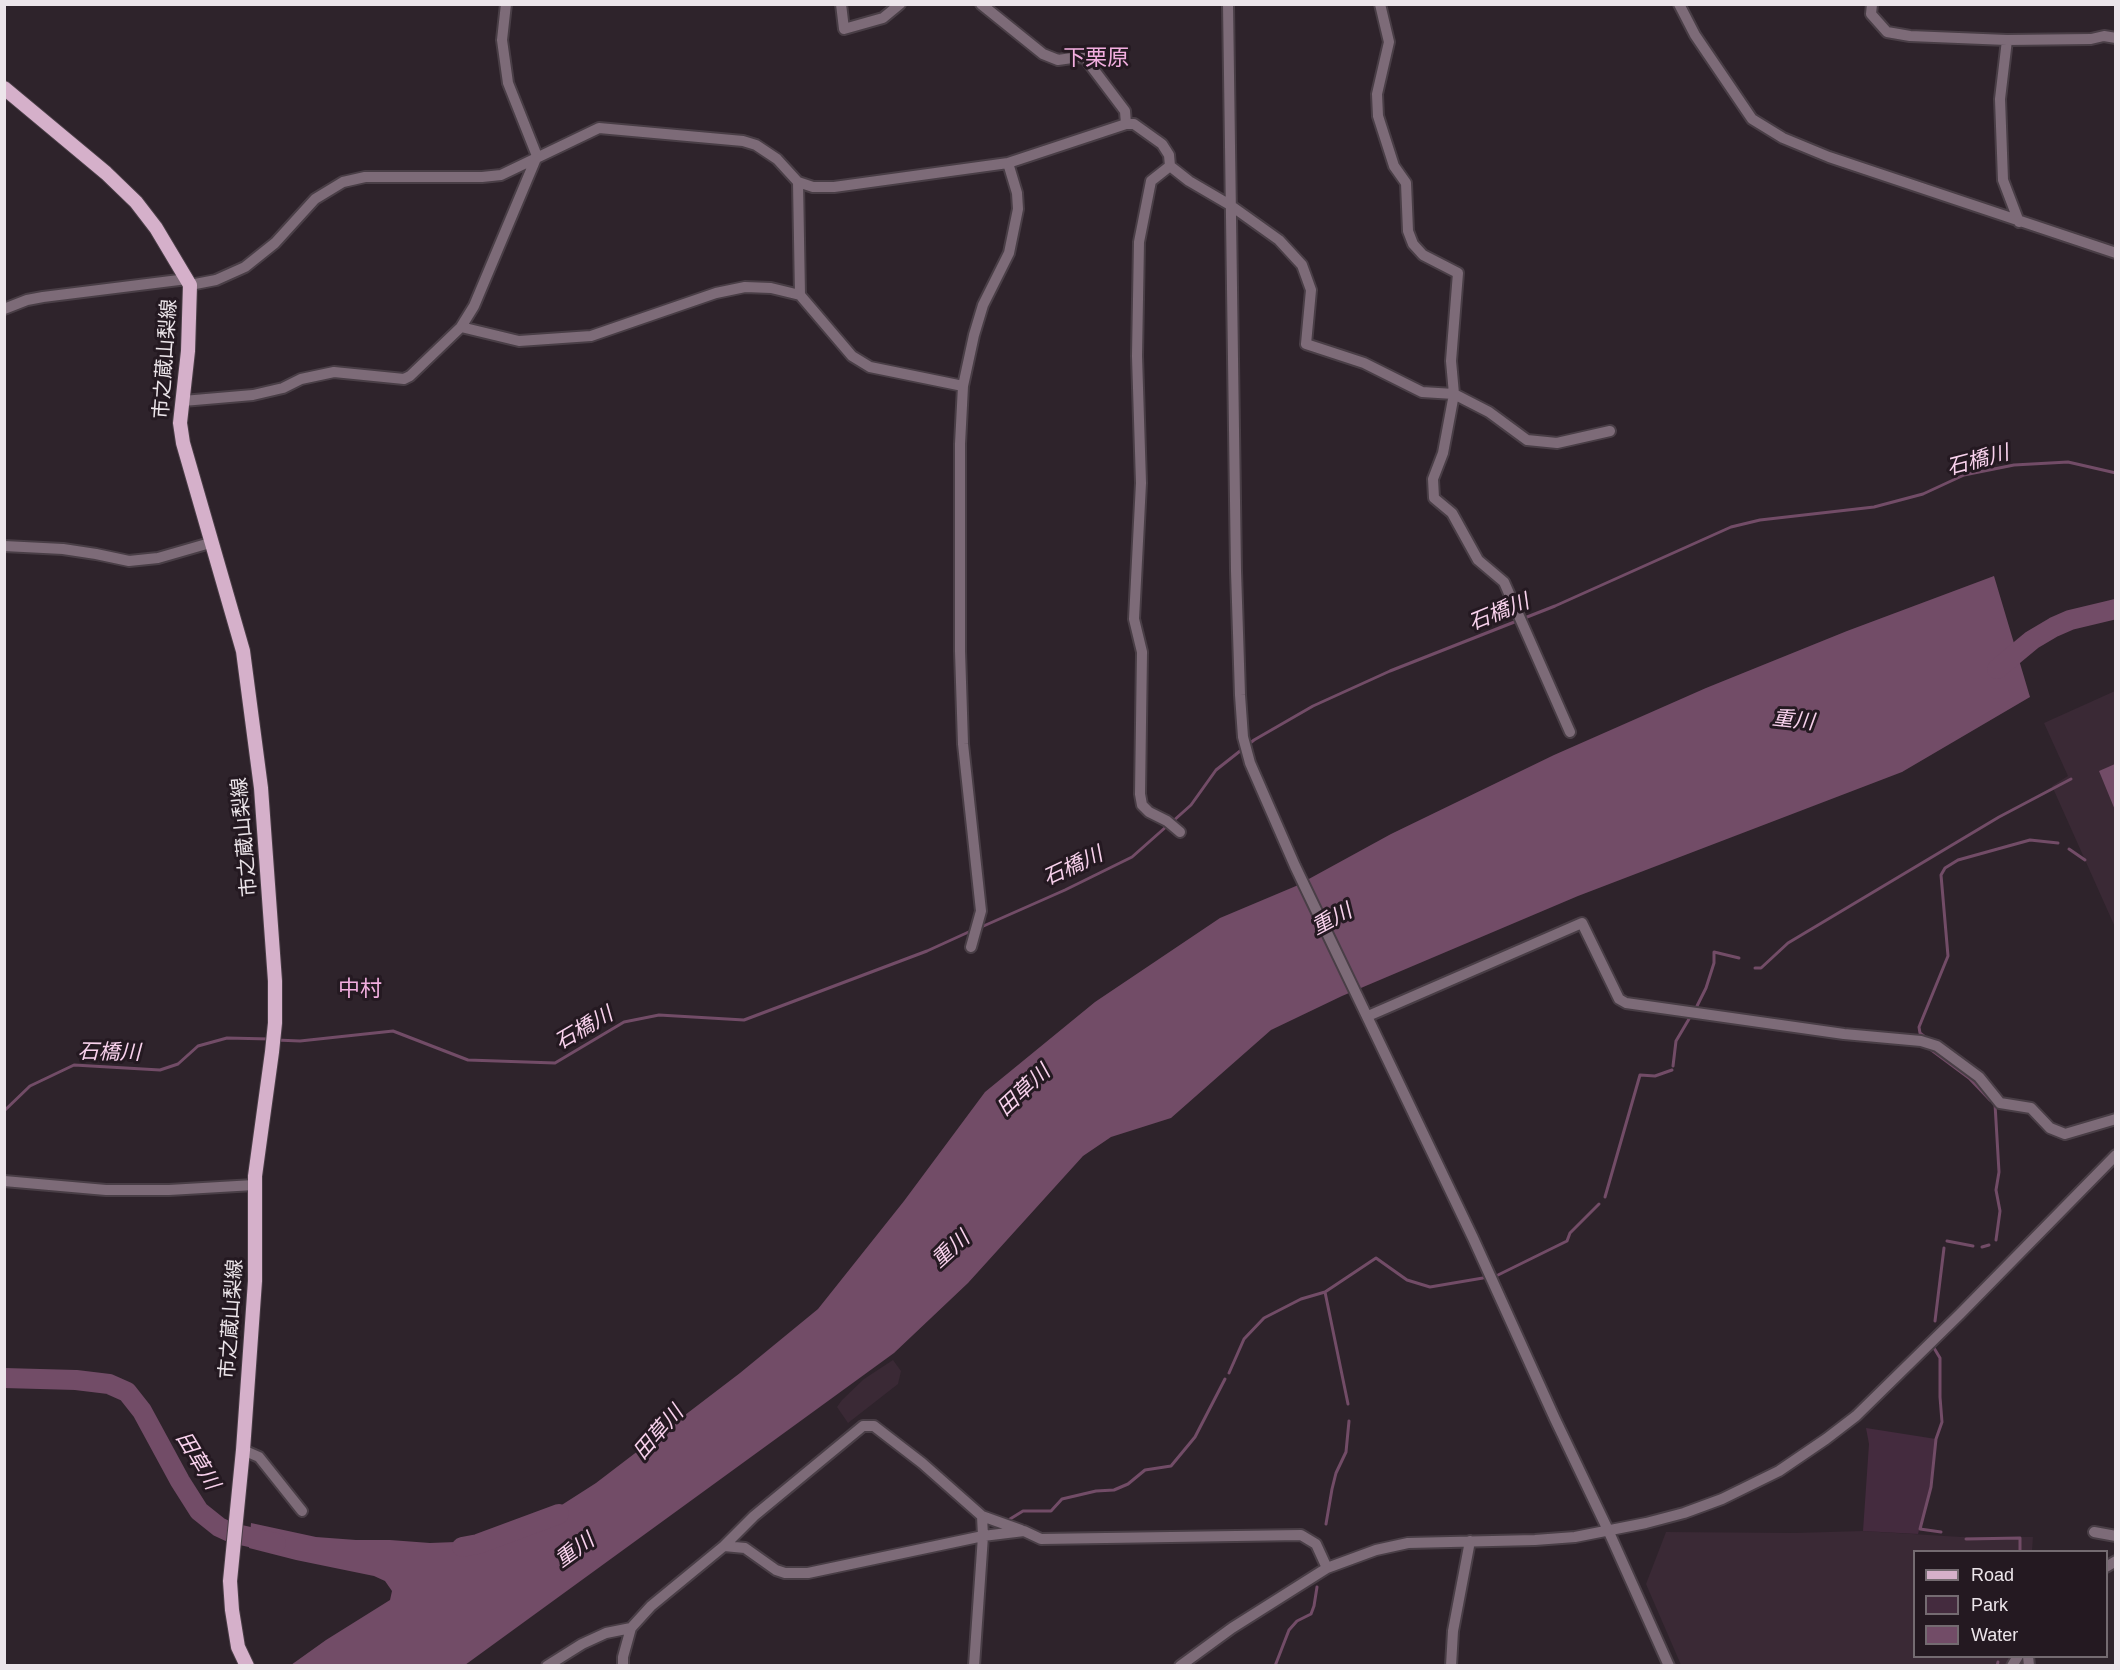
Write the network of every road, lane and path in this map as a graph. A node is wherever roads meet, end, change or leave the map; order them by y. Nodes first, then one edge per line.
1 (506, 4) edge
2 (841, 4) edge
3 (900, 4) edge
4 (981, 4) edge
5 (1228, 4) edge
6 (1380, 4) edge
7 (1678, 4) edge
8 (1872, 4) edge
9 (2115, 38) edge
10 (2007, 40) junction
11 (4, 88) edge
12 (1126, 124) junction
13 (537, 156) junction
14 (1008, 163) junction
15 (1170, 166) junction
16 (798, 182) junction
17 (1230, 205) junction
18 (2019, 222) junction
19 (2115, 253) edge
20 (188, 282) junction
21 (800, 295) junction
22 (4, 309) edge
23 (461, 327) junction
24 (963, 386) junction
25 (1454, 394) junction
26 (183, 400) junction
27 (1610, 431) dead end
28 (210, 543) junction
29 (4, 546) edge
30 (1570, 732) dead end
31 (1180, 831) dead end
32 (971, 946) dead end
33 (1368, 1016) junction
34 (2115, 1119) edge
35 (2115, 1155) edge
36 (4, 1181) edge
37 (255, 1185) junction
38 (243, 1450) junction
39 (302, 1511) dead end
40 (982, 1516) junction
41 (1608, 1530) junction
42 (1024, 1531) junction
43 (2094, 1532) dead end
44 (983, 1536) junction
45 (2115, 1536) edge
46 (1470, 1540) junction
47 (724, 1546) junction
48 (1327, 1568) junction
49 (631, 1629) junction
50 (247, 1665) edge
51 (547, 1665) edge
52 (623, 1665) edge
53 (974, 1665) edge
54 (1180, 1665) edge
55 (1451, 1665) edge
56 (1669, 1665) edge

1 - 13 street
2 - 3 street
4 - 12 street
5 - 17 street
6 - 25 street
7 - 18 street
8 - 10 street
9 - 10 street
10 - 18 street
11 - 20 main road, 市之蔵山梨線
12 - 14 street
12 - 15 street
13 - 16 street
13 - 20 street
13 - 23 street
14 - 16 street
14 - 24 street
15 - 17 street
15 - 31 street
16 - 21 street
17 - 25 street
17 - 33 street
18 - 19 street
20 - 22 street
20 - 26 main road, 市之蔵山梨線
21 - 23 street
21 - 24 street
23 - 26 street
24 - 32 street
25 - 27 street
25 - 30 street
26 - 28 main road, 市之蔵山梨線
28 - 29 street
28 - 37 main road, 市之蔵山梨線
33 - 34 street
33 - 41 street
35 - 41 street
36 - 37 street
37 - 38 main road, 市之蔵山梨線
38 - 39 street
38 - 50 main road, 市之蔵山梨線
40 - 42 street
40 - 44 street
40 - 47 street
41 - 46 street
41 - 56 street
42 - 44 street
42 - 48 street
43 - 45 street
44 - 47 street
44 - 53 street
46 - 48 street
46 - 55 street
47 - 49 street
48 - 54 street
49 - 51 street
49 - 52 street

